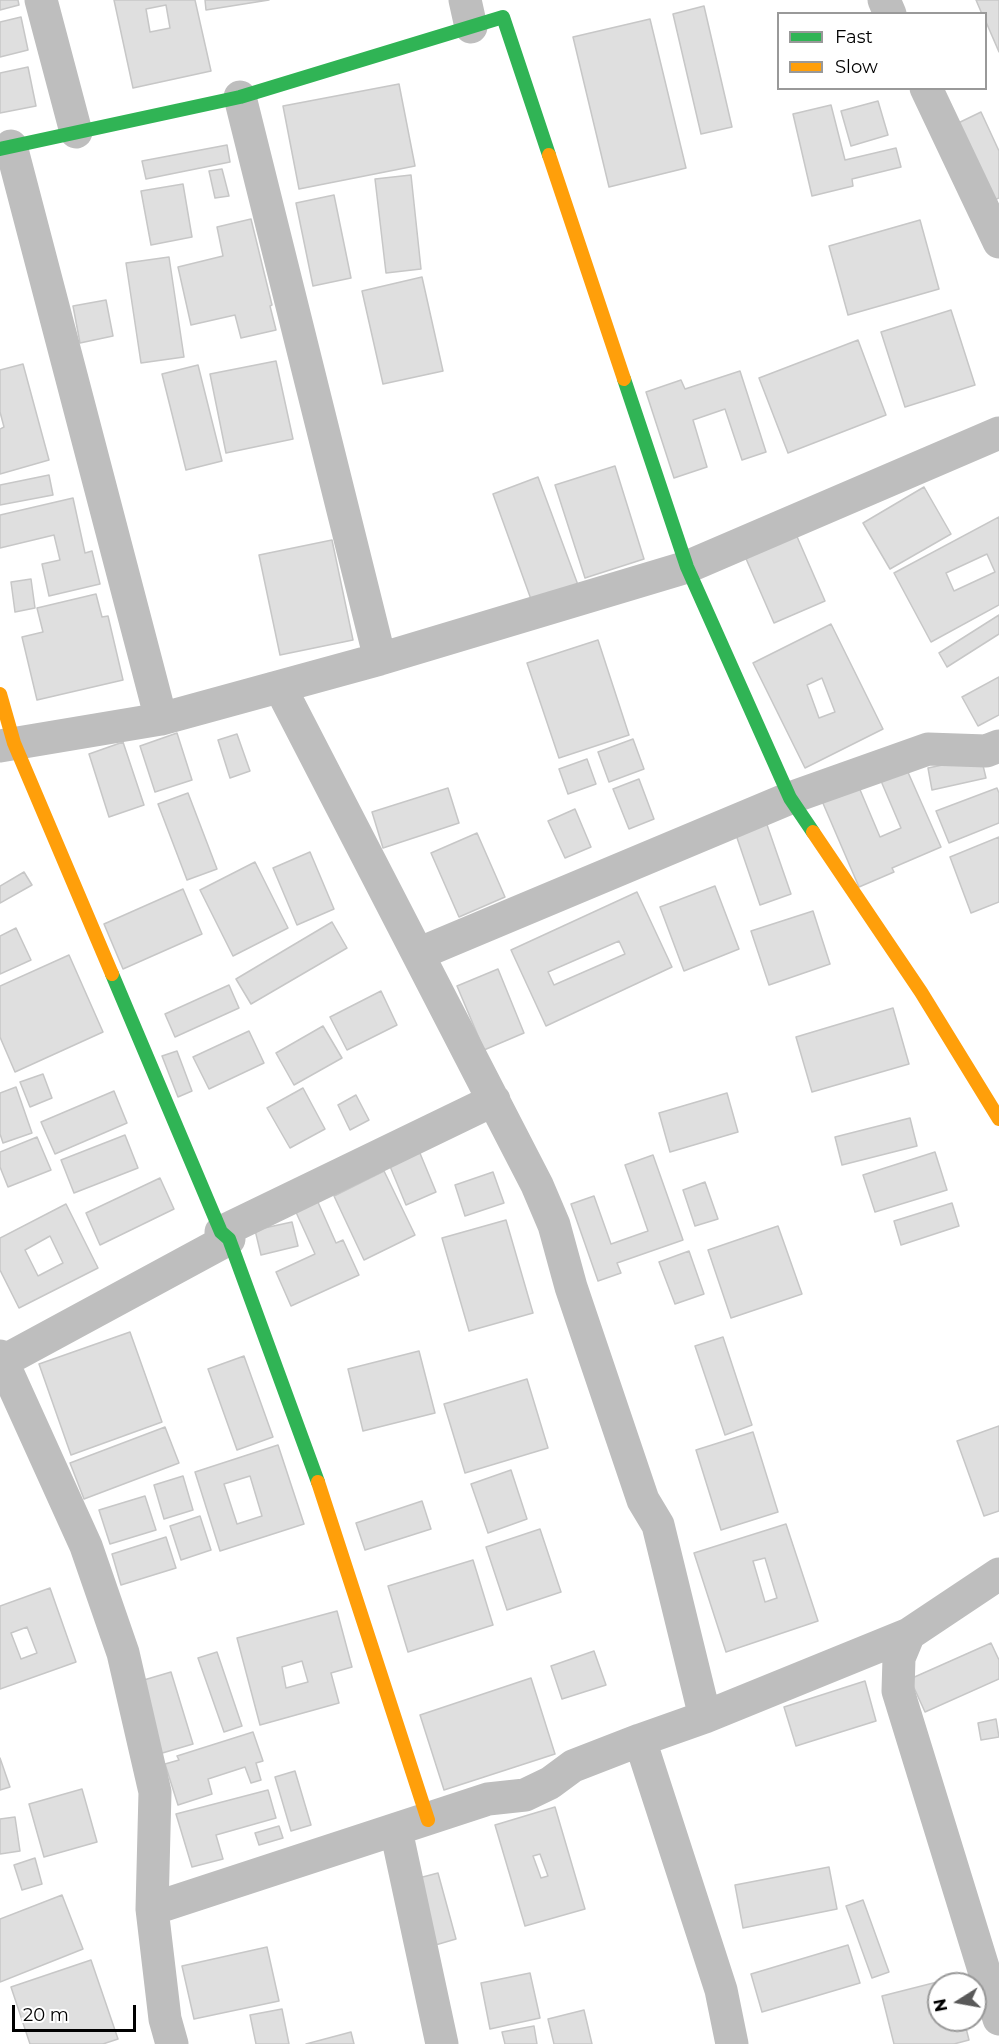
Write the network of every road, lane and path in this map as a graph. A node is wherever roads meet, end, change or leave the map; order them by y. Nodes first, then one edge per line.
1 (41, 0) edge
2 (468, 14) edge
3 (927, 90) edge
4 (240, 97) junction
5 (76, 132) junction
6 (6, 147) edge
7 (999, 242) edge
8 (999, 433) edge
9 (687, 567) junction
10 (380, 659) junction
11 (280, 687) junction
12 (0, 694) edge
13 (161, 719) junction
14 (7, 744) edge
15 (999, 746) edge
16 (790, 798) junction
17 (418, 954) junction
18 (494, 1100) junction
19 (999, 1119) edge
20 (225, 1236) junction
21 (1, 1360) edge
22 (999, 1574) edge
23 (909, 1634) junction
24 (705, 1717) junction
25 (640, 1740) junction
26 (428, 1820) junction
27 (396, 1830) junction
28 (152, 1909) junction
29 (999, 2019) edge
30 (172, 2044) edge
31 (441, 2044) edge
32 (732, 2044) edge

1 - 5 street
2 - 4 street
2 - 9 street
3 - 7 street
4 - 5 street
4 - 10 street
5 - 6 street
6 - 13 street
8 - 9 street
9 - 10 street
9 - 16 street
10 - 11 street
11 - 13 street
11 - 17 street
12 - 14 street
13 - 14 street
14 - 20 street
15 - 16 street
16 - 17 street
16 - 19 street
17 - 18 street
18 - 20 street
18 - 24 street
20 - 21 street
20 - 26 street
21 - 28 street
22 - 23 street
23 - 24 street
23 - 29 street
24 - 25 street
25 - 26 street
25 - 32 street
26 - 27 street
27 - 28 street
27 - 31 street
28 - 30 street

